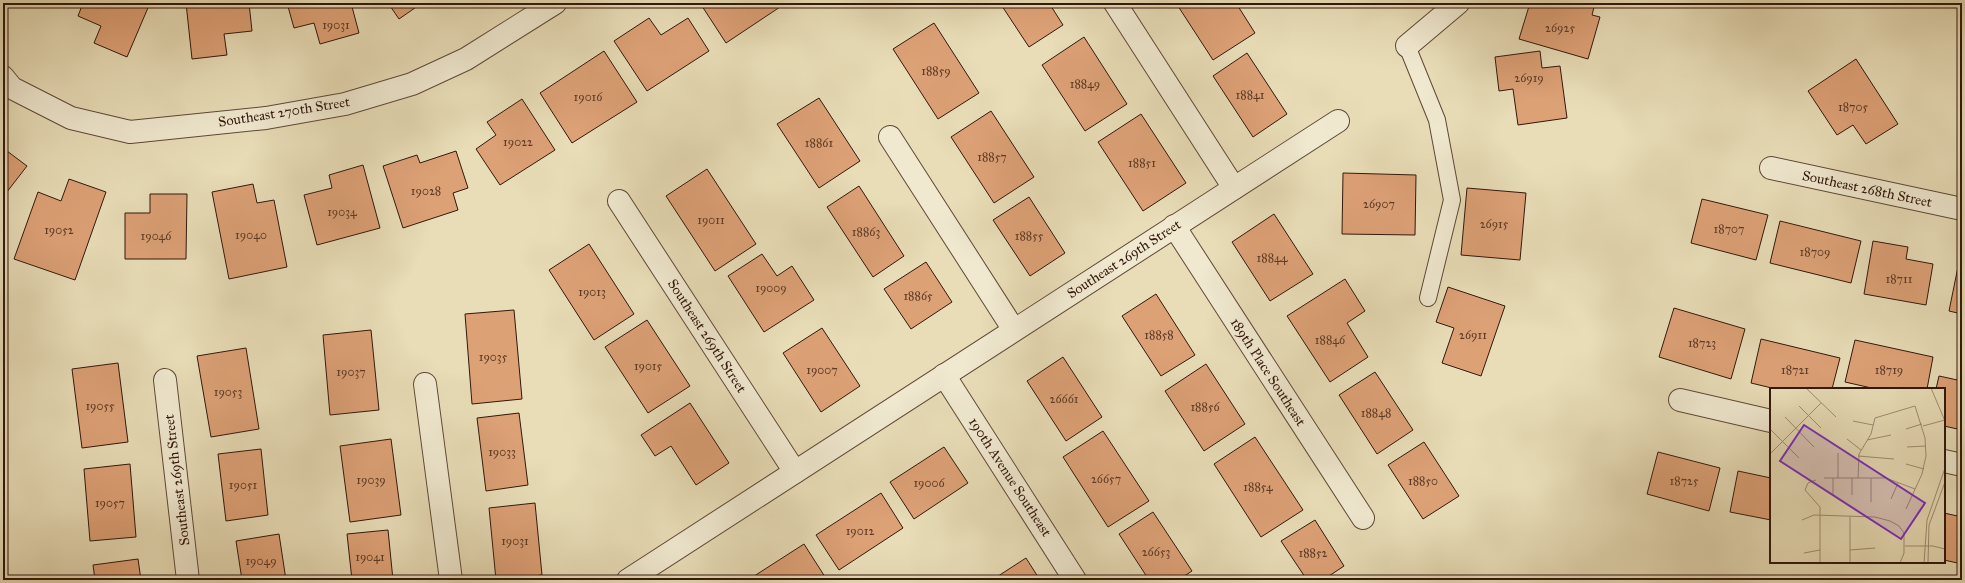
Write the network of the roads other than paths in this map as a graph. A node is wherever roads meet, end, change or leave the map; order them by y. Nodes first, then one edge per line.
1 (555, 3) edge
2 (1114, 3) edge
3 (1458, 3) edge
4 (1406, 46) joint
5 (3, 77) edge
6 (1338, 121) dead end
7 (890, 137) dead end
8 (1771, 168) dead end
9 (1234, 188) junction
10 (619, 201) dead end
11 (1962, 209) edge
12 (1174, 226) junction
13 (1428, 298) dead end
14 (1014, 330) junction
15 (944, 375) junction
16 (165, 380) dead end
17 (425, 384) dead end
18 (1680, 400) dead end
19 (1770, 421) edge
20 (1945, 461) edge
21 (1962, 465) edge
22 (794, 472) junction
23 (1363, 518) dead end
24 (188, 580) edge
25 (451, 580) edge
26 (628, 580) edge
27 (1075, 580) edge

1 - 5 street, Southeast 270th Street
2 - 9 street
3 - 4 street
4 - 13 lane
6 - 9 street, Southeast 269th Street
7 - 14 street
8 - 11 street, Southeast 268th Street
9 - 12 street, Southeast 269th Street
10 - 22 street, Southeast 269th Street
12 - 14 street, Southeast 269th Street
12 - 23 street, 189th Place Southeast
14 - 15 street, Southeast 269th Street
15 - 22 street, Southeast 269th Street
15 - 27 street, 190th Avenue Southeast
16 - 24 street, Southeast 269th Street
17 - 25 street
18 - 19 street
20 - 21 street
22 - 26 street, Southeast 269th Street

